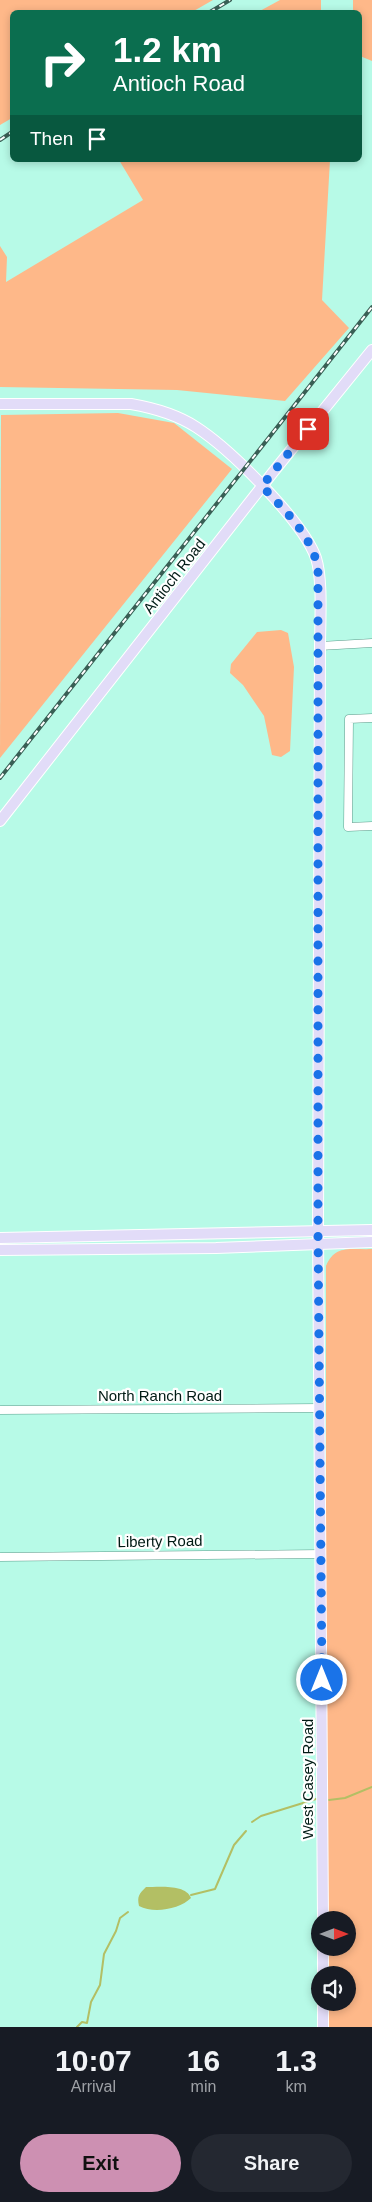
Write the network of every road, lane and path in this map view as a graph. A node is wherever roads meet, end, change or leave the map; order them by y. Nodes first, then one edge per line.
1 (372, 350) edge
2 (0, 404) edge
3 (262, 486) junction
4 (372, 643) edge
5 (320, 646) junction
6 (372, 718) edge
7 (0, 822) edge
8 (372, 826) edge
9 (372, 1230) edge
10 (318, 1232) junction
11 (0, 1238) edge
12 (372, 1242) edge
13 (319, 1244) junction
14 (0, 1250) edge
15 (320, 1408) junction
16 (0, 1410) edge
17 (321, 1554) junction
18 (0, 1557) edge
19 (323, 1911) edge
20 (323, 2011) edge
21 (323, 2027) edge

1 - 3 main road, Antioch Road
2 - 3 main road, West Casey Road
3 - 5 main road, West Casey Road
3 - 7 main road, Antioch Road
4 - 5 street
5 - 10 main road, West Casey Road
6 - 8 street
9 - 10 main road
10 - 11 main road
10 - 13 main road, West Casey Road
12 - 13 main road
13 - 14 main road
13 - 15 main road, West Casey Road
15 - 16 street, North Ranch Road
15 - 17 main road, West Casey Road
17 - 18 street, Liberty Road
17 - 19 main road, West Casey Road
20 - 21 main road

